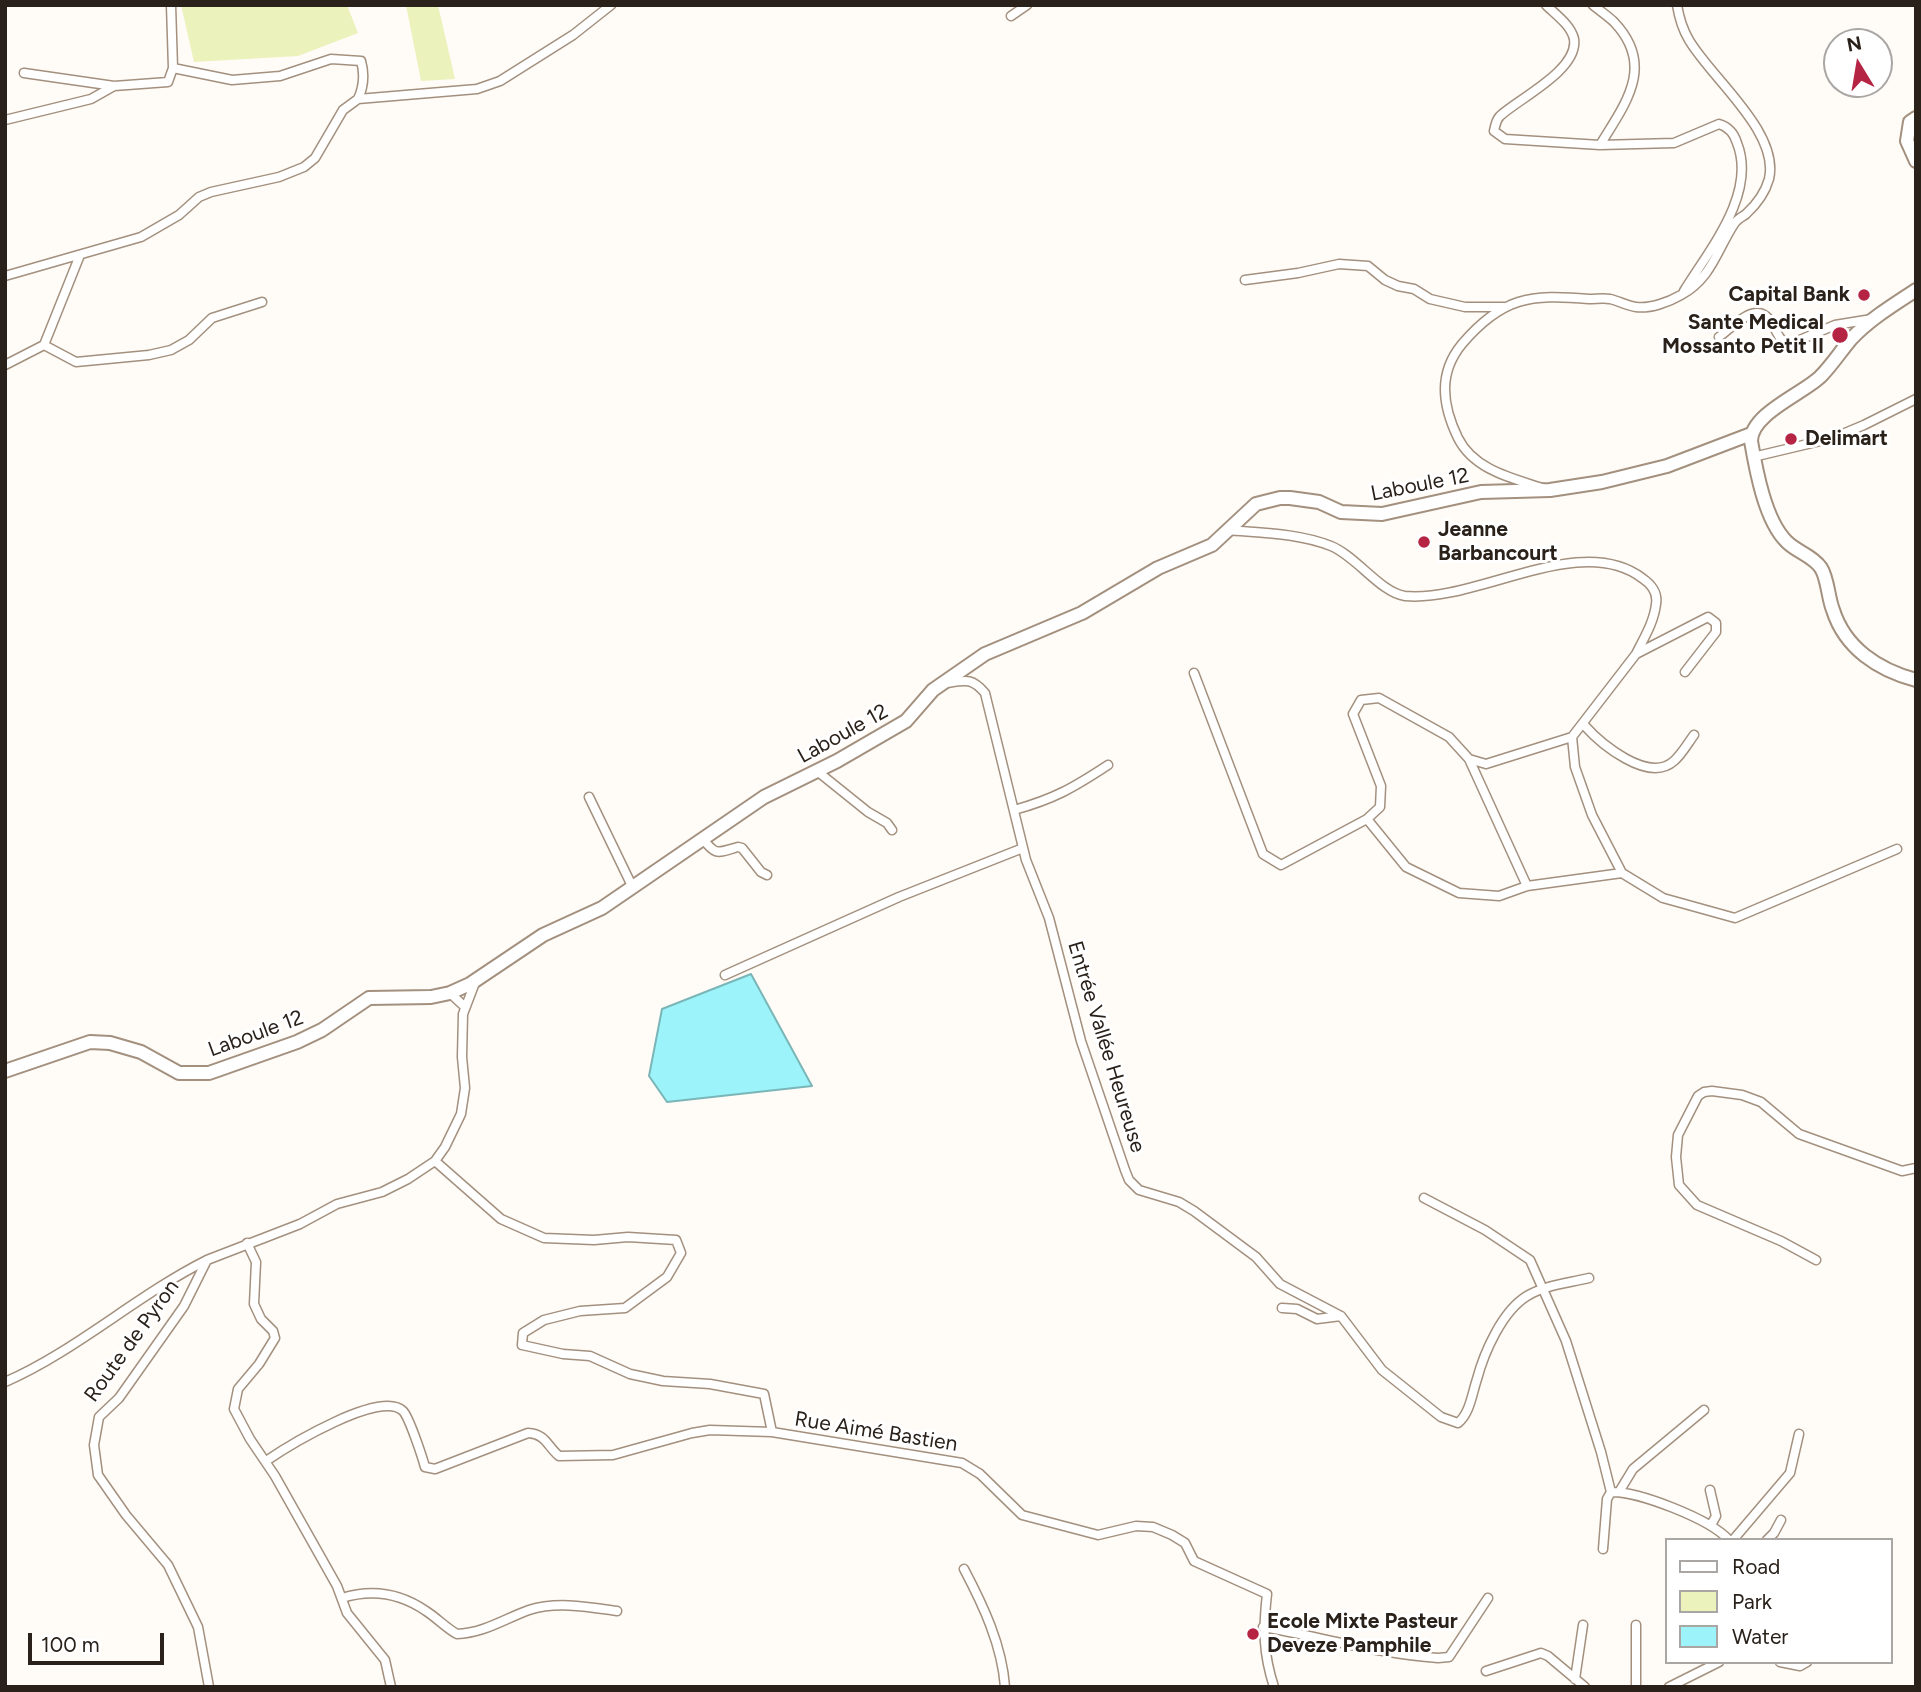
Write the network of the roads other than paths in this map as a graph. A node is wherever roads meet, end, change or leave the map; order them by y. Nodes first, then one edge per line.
1 (171, 5) edge
2 (611, 5) edge
3 (1027, 5) edge
4 (1546, 5) edge
5 (1593, 5) edge
6 (1677, 5) edge
7 (1011, 16) dead end
8 (173, 68) junction
9 (24, 73) dead end
10 (114, 86) junction
11 (358, 99) junction
12 (1916, 118) edge
13 (5, 120) edge
14 (1600, 145) junction
15 (1916, 161) edge
16 (80, 255) junction
17 (5, 276) edge
18 (1245, 280) dead end
19 (1916, 290) edge
20 (1680, 296) junction
21 (262, 302) dead end
22 (1503, 307) junction
23 (1872, 319) junction
24 (1719, 337) dead end
25 (44, 345) junction
26 (5, 365) edge
27 (1916, 399) edge
28 (1751, 434) junction
29 (1754, 457) junction
30 (1550, 490) junction
31 (1226, 530) junction
32 (1636, 653) junction
33 (1685, 672) dead end
34 (1195, 673) dead end
35 (1916, 680) edge
36 (944, 683) junction
37 (1584, 724) junction
38 (1694, 735) dead end
39 (1572, 737) junction
40 (1469, 759) junction
41 (1108, 765) dead end
42 (817, 771) junction
43 (589, 797) dead end
44 (1014, 810) junction
45 (1367, 819) junction
46 (892, 830) dead end
47 (702, 838) junction
48 (1023, 848) junction
49 (1897, 849) dead end
50 (1622, 873) junction
51 (767, 875) dead end
52 (1527, 886) junction
53 (633, 888) junction
54 (725, 975) dead end
55 (476, 980) junction
56 (450, 993) junction
57 (465, 1007) junction
58 (5, 1071) edge
59 (435, 1161) junction
60 (1916, 1168) edge
61 (1424, 1198) dead end
62 (247, 1243) junction
63 (207, 1259) junction
64 (1816, 1260) dead end
65 (1589, 1278) dead end
66 (1542, 1290) junction
67 (1282, 1308) dead end
68 (1341, 1316) junction
69 (5, 1382) edge
70 (1704, 1410) dead end
71 (772, 1432) junction
72 (1799, 1434) dead end
73 (266, 1461) junction
74 (1710, 1490) dead end
75 (1615, 1492) junction
76 (1781, 1520) dead end
77 (1711, 1525) junction
78 (1728, 1538) edge
79 (1733, 1538) edge
80 (1769, 1538) edge
81 (1603, 1549) dead end
82 (964, 1569) dead end
83 (342, 1598) junction
84 (1488, 1598) dead end
85 (617, 1611) dead end
86 (1583, 1625) dead end
87 (1636, 1625) dead end
88 (1263, 1627) junction
89 (1714, 1664) edge
90 (1486, 1671) dead end
91 (1575, 1679) junction
92 (209, 1687) edge
93 (391, 1687) edge
94 (1005, 1687) edge
95 (1275, 1687) edge
96 (1585, 1687) edge
97 (1636, 1687) edge
98 (1669, 1687) edge

1 - 8 street
2 - 11 street
3 - 7 street
4 - 14 street
5 - 14 street
6 - 20 street
8 - 10 street
8 - 11 street
9 - 10 street
10 - 13 street
11 - 16 street
12 - 15 street
14 - 20 street
16 - 17 street
16 - 25 street
18 - 22 street
19 - 23 street
20 - 22 street
21 - 25 street
22 - 30 street
23 - 24 street
23 - 28 street
25 - 26 street
27 - 29 street
28 - 29 street
28 - 30 street, Laboule 12
29 - 35 street
30 - 31 street, Laboule 12
31 - 32 street
31 - 36 street, Laboule 12
32 - 33 street
32 - 37 street
34 - 45 street
36 - 42 street, Laboule 12
36 - 44 street, Entrée Vallée Heureuse
37 - 38 street
37 - 39 street
39 - 40 street
39 - 50 street
40 - 45 street
40 - 52 street
41 - 44 street
42 - 46 street
42 - 47 street, Laboule 12
43 - 53 street
44 - 48 street, Entrée Vallée Heureuse
45 - 52 street
47 - 51 street
47 - 53 street, Laboule 12
48 - 54 street
48 - 68 street, Entrée Vallée Heureuse
49 - 50 street
50 - 52 street
53 - 55 street, Laboule 12
55 - 56 street, Laboule 12
55 - 57 street
56 - 57 street
56 - 58 street, Laboule 12
57 - 59 street
59 - 62 street
59 - 71 street, Rue Aimé Bastien
60 - 64 street
61 - 66 street
62 - 63 street
62 - 73 street
63 - 69 street
63 - 92 street, Route de Pyron
65 - 66 street
66 - 68 street, Entrée Vallée Heureuse
66 - 75 street
67 - 68 street
70 - 75 street
71 - 73 street
71 - 88 street, Rue Aimé Bastien
72 - 79 street
73 - 83 street
74 - 77 street
75 - 77 street
75 - 81 street
76 - 80 street
77 - 78 street
82 - 94 street
83 - 85 street
83 - 93 street
84 - 88 street
86 - 91 street
87 - 97 street
88 - 95 street, Rue Aimé Bastien
89 - 98 street
90 - 91 street
91 - 96 street

